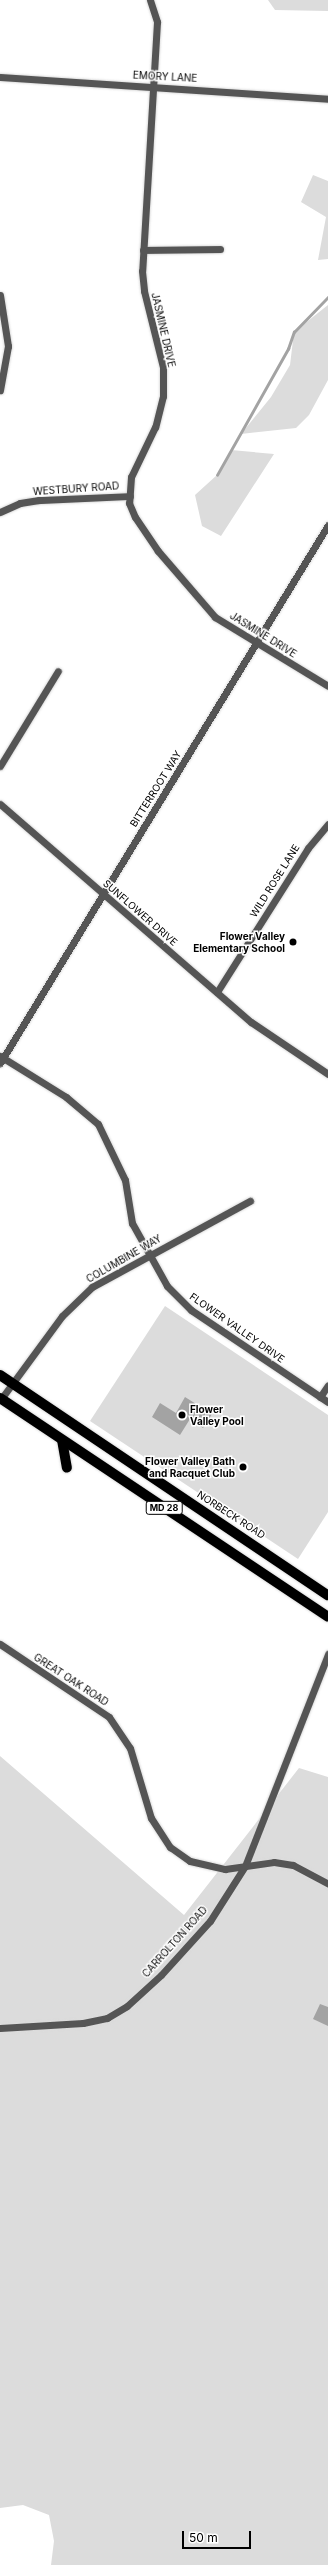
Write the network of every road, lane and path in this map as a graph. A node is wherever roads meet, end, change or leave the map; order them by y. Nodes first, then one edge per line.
1 (150, 0) edge
2 (0, 77) edge
3 (154, 87) junction
4 (328, 99) edge
5 (220, 249) dead end
6 (143, 250) junction
7 (0, 295) edge
8 (0, 390) edge
9 (130, 496) junction
10 (0, 511) edge
11 (328, 525) edge
12 (256, 643) junction
13 (58, 671) dead end
14 (328, 686) edge
15 (0, 766) edge
16 (0, 804) edge
17 (328, 824) edge
18 (102, 893) junction
19 (217, 992) junction
20 (1, 1059) edge
21 (328, 1074) edge
22 (250, 1201) dead end
23 (148, 1256) junction
24 (0, 1375) edge
25 (11, 1382) junction
26 (328, 1385) edge
27 (320, 1397) junction
28 (0, 1399) edge
29 (328, 1402) edge
30 (62, 1440) junction
31 (66, 1468) dead end
32 (328, 1595) edge
33 (328, 1616) edge
34 (0, 1644) edge
35 (328, 1654) edge
36 (245, 1866) junction
37 (328, 1884) edge
38 (0, 2028) edge

1 - 3 street, JASMINE DRIVE
2 - 3 street, EMORY LANE
3 - 4 street, EMORY LANE
3 - 6 street, JASMINE DRIVE
5 - 6 street
6 - 9 street, JASMINE DRIVE
7 - 8 street
9 - 10 street, WESTBURY ROAD
9 - 12 street, JASMINE DRIVE
11 - 12 street, BITTERROOT WAY
12 - 14 street, JASMINE DRIVE
12 - 18 street, BITTERROOT WAY
13 - 15 street
16 - 18 street, SUNFLOWER DRIVE
17 - 19 street, WILD ROSE LANE
18 - 19 street, SUNFLOWER DRIVE
18 - 20 street, BITTERROOT WAY
19 - 21 street, SUNFLOWER DRIVE
20 - 23 street, FLOWER VALLEY DRIVE
22 - 23 street, COLUMBINE WAY
23 - 25 street, COLUMBINE WAY
23 - 27 street, FLOWER VALLEY DRIVE
24 - 25 main road, NORBECK ROAD / MD 28
25 - 28 street, COLUMBINE WAY
25 - 32 main road, NORBECK ROAD / MD 28
26 - 27 street
27 - 29 street, FLOWER VALLEY DRIVE
28 - 30 main road, MD 28
30 - 31 main road
30 - 33 main road, MD 28
34 - 36 street, GREAT OAK ROAD
35 - 36 street, CARROLTON ROAD
36 - 37 street, GREAT OAK ROAD
36 - 38 street, CARROLTON ROAD

